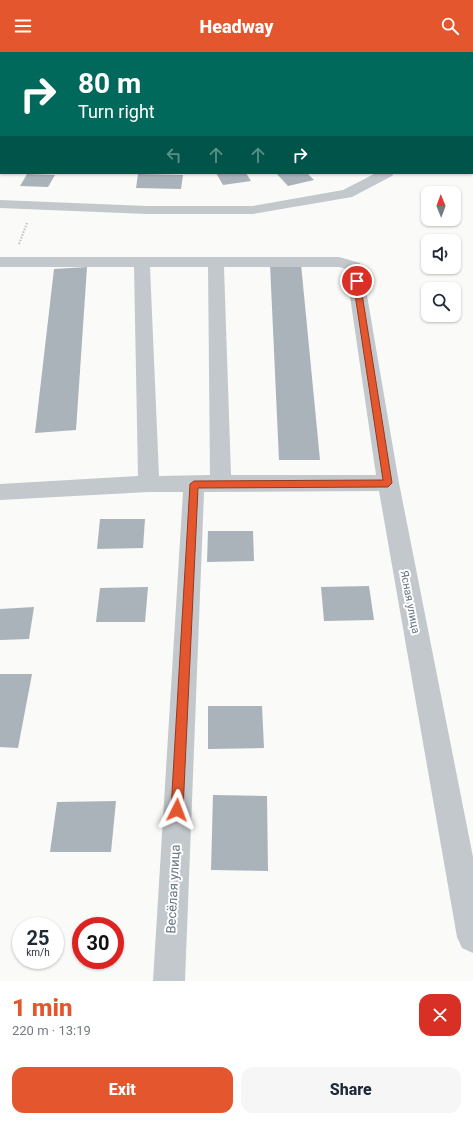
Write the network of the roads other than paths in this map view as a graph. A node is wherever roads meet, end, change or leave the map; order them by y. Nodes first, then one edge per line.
1 (385, 174) edge
2 (0, 204) edge
3 (142, 262) junction
4 (216, 262) junction
5 (4, 264) edge
6 (388, 483) junction
7 (149, 484) junction
8 (194, 484) junction
9 (221, 484) junction
10 (0, 492) edge
11 (473, 937) edge
12 (169, 981) edge

1 - 2 street
3 - 4 street
3 - 5 street
3 - 7 street
4 - 6 street, Ясная улица
4 - 9 street
6 - 9 street
6 - 11 street, Ясная улица
7 - 8 street
7 - 10 street
8 - 9 street
8 - 12 street, Весёлая улица

